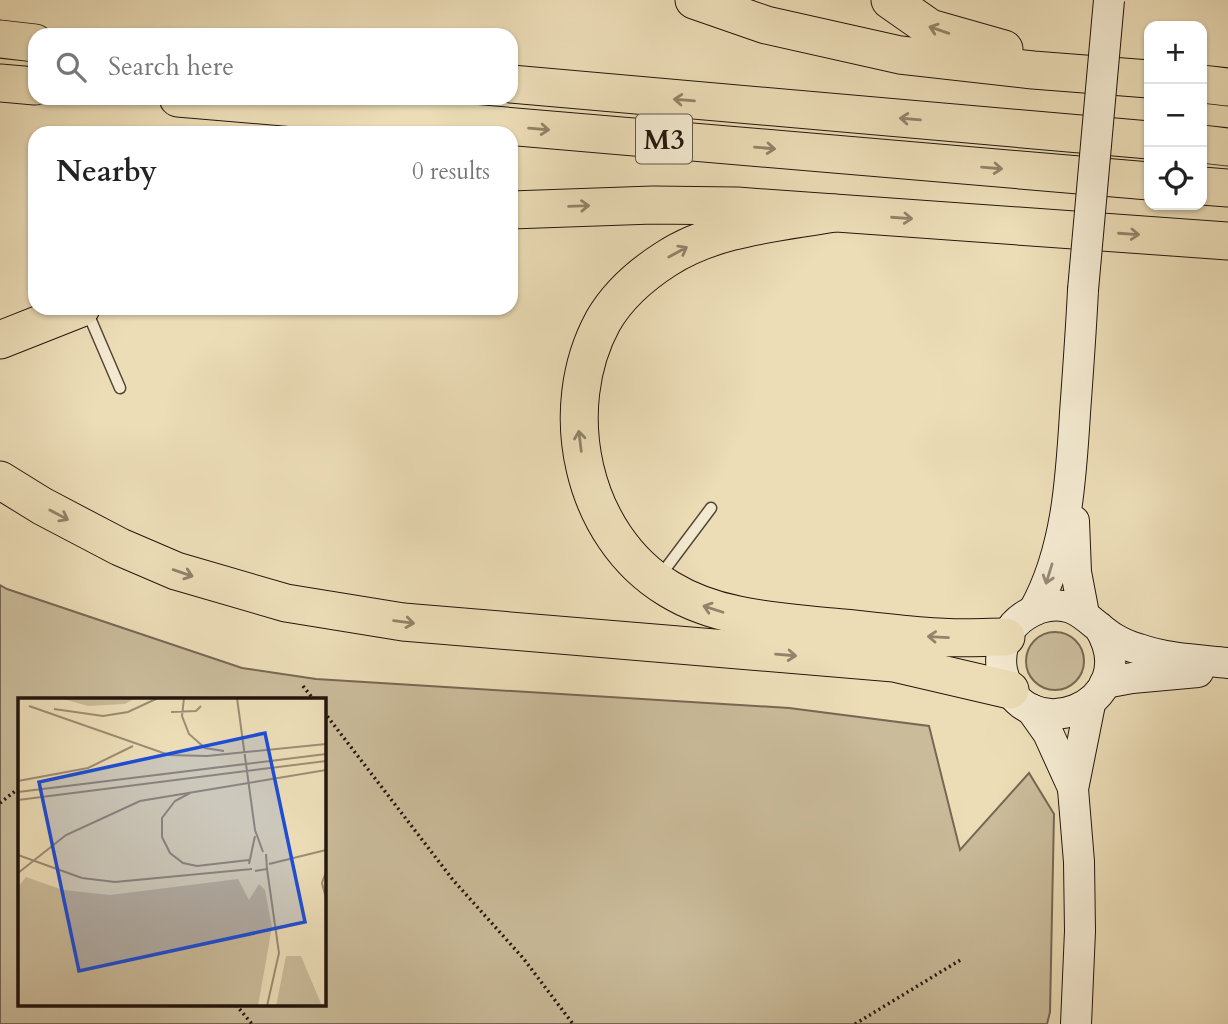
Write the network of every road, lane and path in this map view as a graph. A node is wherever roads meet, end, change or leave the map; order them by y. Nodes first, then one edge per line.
1 (694, 0) edge
2 (890, 0) edge
3 (1109, 0) edge
4 (0, 40) edge
5 (28, 42) edge
6 (1144, 76) edge
7 (1144, 77) edge
8 (0, 83) edge
9 (28, 85) edge
10 (518, 85) edge
11 (1207, 85) edge
12 (1228, 87) edge
13 (260, 105) edge
14 (506, 126) edge
15 (518, 127) edge
16 (1144, 140) edge
17 (1207, 145) edge
18 (1228, 147) edge
19 (1144, 181) edge
20 (1207, 186) edge
21 (1228, 188) edge
22 (518, 210) edge
23 (834, 213) junction
24 (1228, 241) edge
25 (65, 315) edge
26 (86, 315) edge
27 (0, 340) edge
28 (120, 388) dead end
29 (0, 480) edge
30 (1070, 489) junction
31 (710, 508) dead end
32 (657, 581) junction
33 (1034, 611) junction
34 (1092, 620) junction
35 (1006, 637) junction
36 (1228, 663) edge
37 (1228, 671) edge
38 (303, 686) dead end
39 (1097, 693) junction
40 (312, 698) edge
41 (1021, 699) junction
42 (326, 715) edge
43 (18, 789) edge
44 (1073, 789) junction
45 (0, 803) edge
46 (962, 959) dead end
47 (237, 1006) edge
48 (251, 1024) edge
49 (573, 1024) edge
50 (855, 1024) edge
51 (1076, 1024) edge

1 - 7 highway
6 -> 2 highway
3 - 30 street, bridge
4 - 5 highway
8 - 9 highway
16 -> 10 highway, M3
11 - 12 highway
13 -> 14 highway, M3
15 -> 19 highway, M3
17 - 18 highway
20 - 21 highway
22 -> 23 highway
23 -> 24 highway
32 -> 23 highway
25 - 27 highway
26 - 28 lane
29 -> 41 highway
30 -> 33 street
30 - 34 street
31 - 32 lane
35 -> 32 highway
33 - 34 street
33 - 35 street
34 - 36 street
34 - 39 street
35 - 41 street
37 - 39 street
38 - 40 path
39 - 41 street
39 - 44 street
41 - 44 street
42 - 49 path
43 - 45 path
44 - 51 street
46 - 50 path
47 - 48 path

